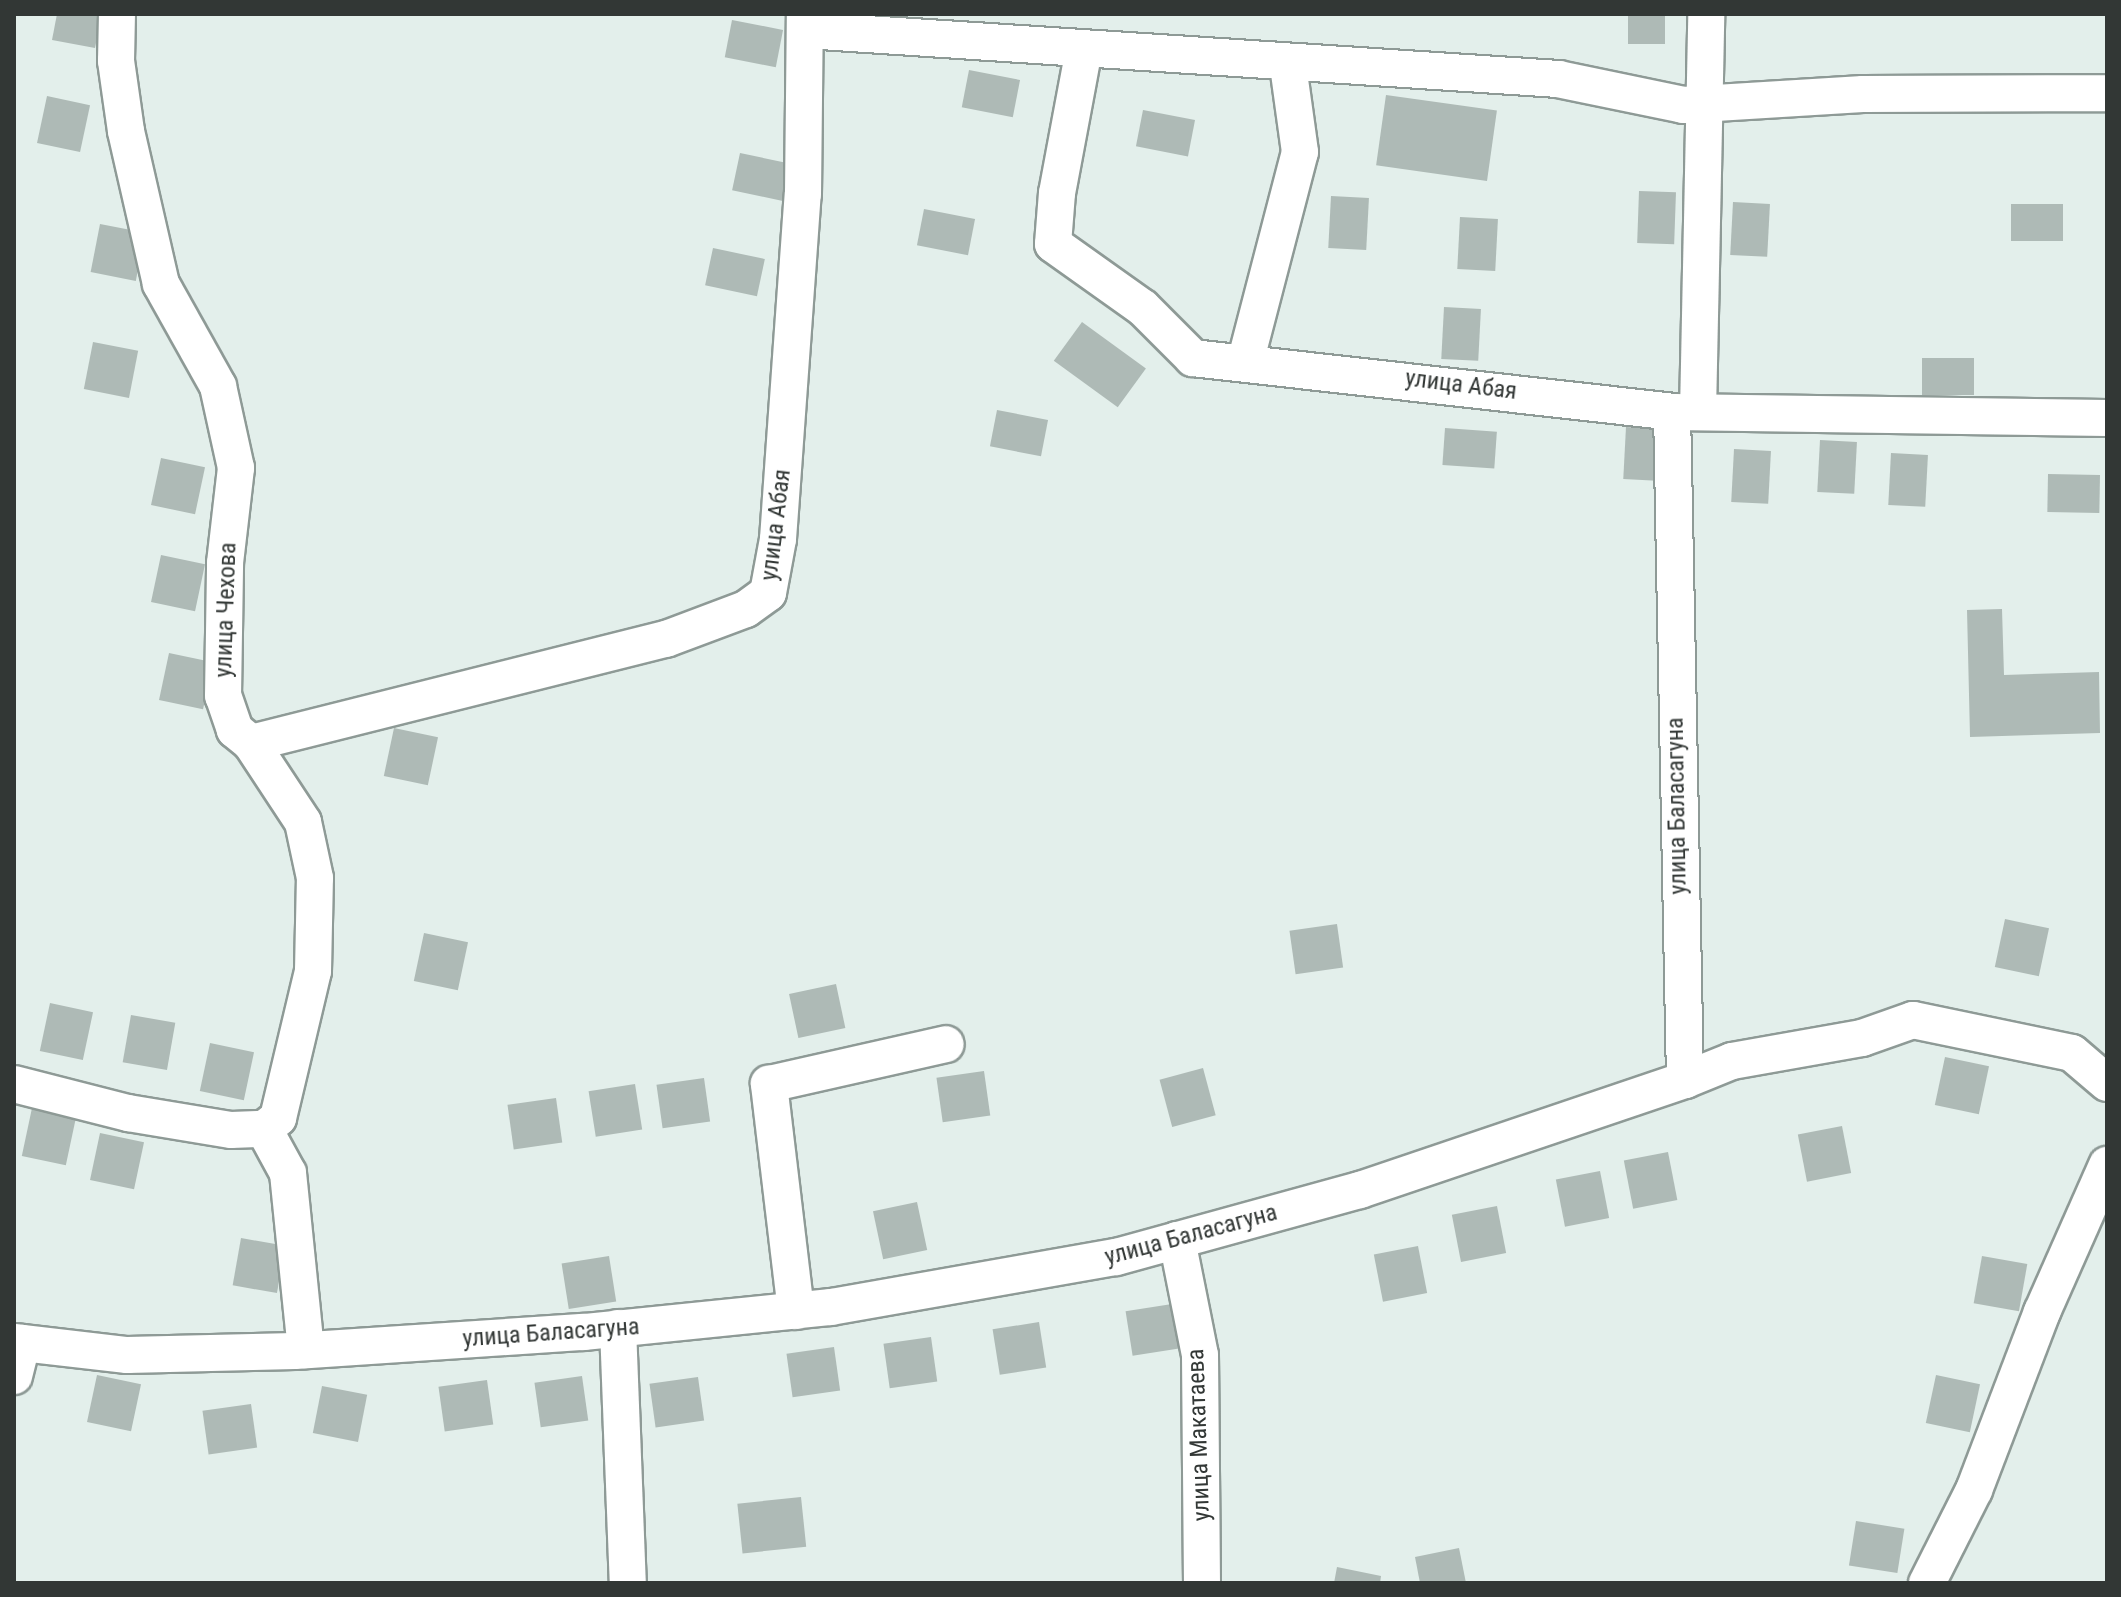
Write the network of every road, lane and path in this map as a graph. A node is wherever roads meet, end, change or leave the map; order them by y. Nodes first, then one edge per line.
1 (117, 14) edge
2 (1706, 14) edge
3 (805, 22) edge
4 (1048, 30) edge
5 (1084, 49) junction
6 (1288, 65) junction
7 (2107, 93) edge
8 (1702, 103) junction
9 (1245, 363) junction
10 (1685, 412) junction
11 (2107, 418) edge
12 (251, 743) junction
13 (946, 1044) dead end
14 (1685, 1080) junction
15 (2107, 1083) edge
16 (14, 1084) edge
17 (264, 1129) junction
18 (2107, 1165) edge
19 (1177, 1240) junction
20 (796, 1311) junction
21 (618, 1328) junction
22 (306, 1350) junction
23 (17, 1354) edge
24 (628, 1583) edge
25 (1202, 1583) edge
26 (1927, 1583) edge

1 - 12 street, улица Чехова
2 - 8 street, улица Баласагуна
3 - 4 street
3 - 12 street, улица Абая
4 - 5 street
5 - 6 street
5 - 9 street, улица Абая
6 - 8 street
6 - 9 street
7 - 8 street
8 - 10 street, улица Баласагуна
9 - 10 street, улица Абая
10 - 11 street, улица Абая
10 - 14 street, улица Баласагуна
12 - 17 street, улица Чехова
13 - 20 street
14 - 15 street
14 - 19 street, улица Баласагуна
16 - 17 street
17 - 22 street
18 - 26 street
19 - 20 street, улица Баласагуна
19 - 25 street, улица Макатаева
20 - 21 street, улица Баласагуна
21 - 22 street, улица Баласагуна
21 - 24 street
22 - 23 street, улица Баласагуна

